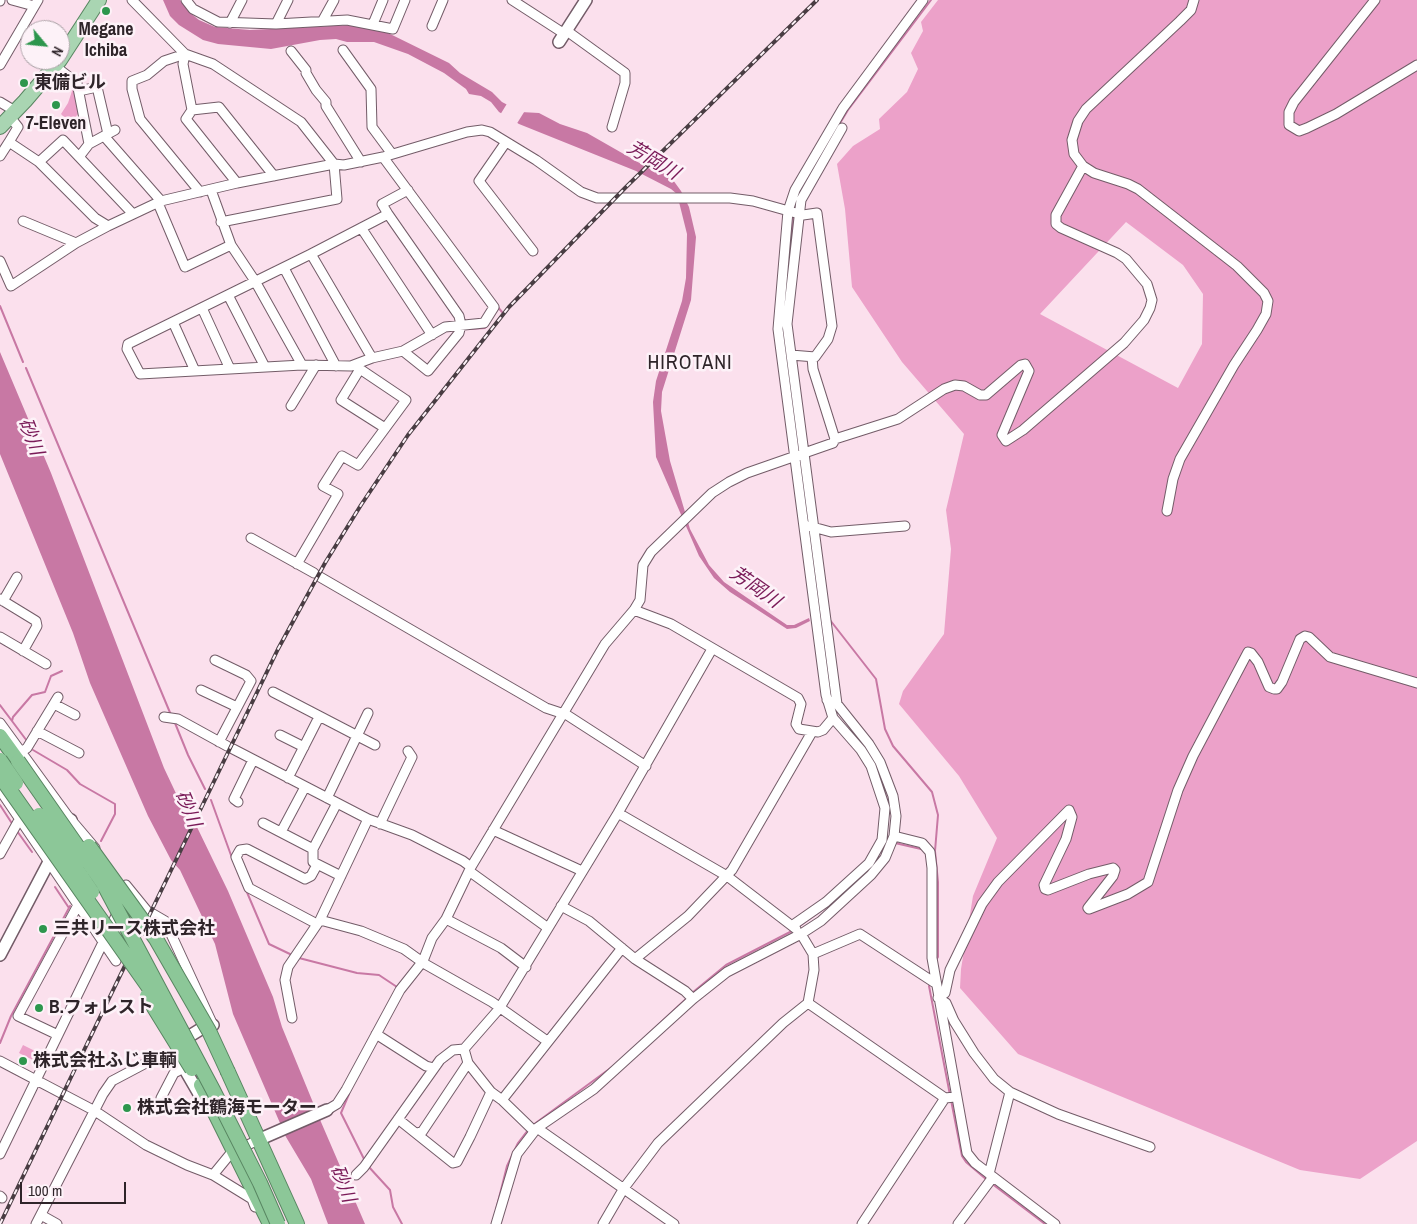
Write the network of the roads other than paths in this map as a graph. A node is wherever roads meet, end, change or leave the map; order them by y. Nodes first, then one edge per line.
1 (12, 0) edge
2 (99, 0) edge
3 (132, 0) edge
4 (186, 0) edge
5 (198, 0) edge
6 (242, 0) edge
7 (288, 0) edge
8 (334, 0) edge
9 (383, 0) edge
10 (405, 0) edge
11 (443, 0) edge
12 (512, 0) edge
13 (586, 0) edge
14 (924, 0) edge
15 (1194, 0) edge
16 (1375, 0) edge
17 (36, 3) edge
18 (193, 10) junction
19 (323, 20) junction
20 (230, 24) junction
21 (276, 24) junction
22 (373, 24) junction
23 (432, 26) dead end
24 (562, 34) junction
25 (70, 44) edge
26 (343, 50) dead end
27 (292, 51) dead end
28 (185, 54) junction
29 (0, 65) edge
30 (1417, 65) edge
31 (51, 70) edge
32 (65, 70) edge
33 (79, 91) junction
34 (0, 102) edge
35 (192, 110) junction
36 (8, 118) edge
37 (612, 127) dead end
38 (842, 128) dead end
39 (109, 133) junction
40 (9, 142) junction
41 (506, 142) junction
42 (90, 144) junction
43 (392, 154) junction
44 (0, 156) edge
45 (79, 157) junction
46 (383, 157) junction
47 (39, 162) junction
48 (361, 162) junction
49 (334, 164) junction
50 (1083, 166) junction
51 (274, 176) junction
52 (237, 183) junction
53 (211, 190) junction
54 (408, 190) junction
55 (200, 192) junction
56 (160, 202) junction
57 (793, 213) junction
58 (133, 214) junction
59 (388, 214) junction
60 (23, 220) dead end
61 (221, 222) junction
62 (108, 226) junction
63 (362, 229) junction
64 (76, 243) junction
65 (231, 245) junction
66 (533, 251) dead end
67 (311, 254) junction
68 (0, 260) edge
69 (284, 268) junction
70 (255, 281) junction
71 (228, 295) junction
72 (202, 308) junction
73 (173, 322) junction
74 (461, 325) junction
75 (432, 335) junction
76 (403, 351) junction
77 (791, 355) junction
78 (812, 357) junction
79 (372, 358) junction
80 (302, 365) junction
81 (316, 365) junction
82 (336, 366) junction
83 (265, 367) junction
84 (357, 367) junction
85 (230, 369) junction
86 (195, 371) junction
87 (291, 406) dead end
88 (385, 428) junction
89 (835, 439) junction
90 (800, 454) junction
91 (1167, 511) dead end
92 (809, 526) junction
93 (905, 526) dead end
94 (251, 538) dead end
95 (297, 564) junction
96 (16, 577) dead end
97 (2, 600) edge
98 (634, 610) junction
99 (0, 637) edge
100 (712, 649) junction
101 (23, 651) junction
102 (215, 660) dead end
103 (46, 664) dead end
104 (1417, 683) edge
105 (201, 690) dead end
106 (273, 692) dead end
107 (833, 702) junction
108 (237, 707) junction
109 (368, 713) dead end
110 (75, 715) dead end
111 (562, 715) junction
112 (164, 717) dead end
113 (319, 717) junction
114 (833, 718) junction
115 (0, 723) edge
116 (37, 731) junction
117 (812, 732) junction
118 (280, 735) dead end
119 (0, 736) edge
120 (357, 736) junction
121 (376, 745) dead end
122 (226, 746) junction
123 (304, 747) junction
124 (0, 748) edge
125 (408, 751) dead end
126 (79, 753) dead end
127 (23, 759) junction
128 (0, 760) edge
129 (253, 760) junction
130 (646, 766) junction
131 (0, 776) edge
132 (288, 778) junction
133 (0, 784) edge
134 (305, 787) junction
135 (0, 790) edge
136 (327, 798) junction
137 (238, 802) dead end
138 (337, 803) junction
139 (618, 813) junction
140 (368, 819) junction
141 (19, 820) junction
142 (71, 820) junction
143 (263, 822) dead end
144 (380, 824) junction
145 (35, 827) junction
146 (493, 830) junction
147 (281, 832) junction
148 (893, 840) junction
149 (313, 849) junction
150 (0, 854) edge
151 (47, 862) junction
152 (317, 866) junction
153 (470, 869) junction
154 (582, 871) junction
155 (341, 876) junction
156 (727, 876) junction
157 (129, 890) junction
158 (78, 905) junction
159 (561, 906) junction
160 (446, 919) junction
161 (319, 922) junction
162 (548, 928) junction
163 (797, 930) junction
164 (102, 941) junction
165 (622, 948) junction
166 (140, 950) junction
167 (814, 954) junction
168 (0, 955) edge
169 (635, 959) junction
170 (116, 961) dead end
171 (423, 961) junction
172 (526, 966) junction
173 (935, 983) junction
174 (154, 995) junction
175 (691, 996) junction
176 (938, 998) junction
177 (808, 1003) junction
178 (499, 1009) junction
179 (292, 1018) dead end
180 (212, 1023) junction
181 (376, 1034) junction
182 (58, 1036) junction
183 (547, 1041) junction
184 (464, 1049) junction
185 (177, 1056) junction
186 (0, 1061) edge
187 (468, 1063) junction
188 (229, 1065) junction
189 (184, 1068) junction
190 (434, 1068) junction
191 (37, 1080) junction
192 (207, 1088) junction
193 (491, 1092) junction
194 (1010, 1092) junction
195 (161, 1098) dead end
196 (950, 1098) junction
197 (502, 1100) junction
198 (95, 1111) junction
199 (324, 1112) joint
200 (398, 1119) junction
201 (533, 1129) junction
202 (417, 1133) junction
203 (258, 1140) junction
204 (1150, 1147) dead end
205 (1, 1150) edge
206 (233, 1152) junction
207 (213, 1175) junction
208 (356, 1175) dead end
209 (990, 1179) junction
210 (624, 1188) junction
211 (41, 1215) junction
212 (269, 1222) edge
213 (36, 1224) edge
214 (57, 1224) edge
215 (297, 1224) edge
216 (496, 1224) edge
217 (603, 1224) edge
218 (674, 1224) edge
219 (862, 1224) edge
220 (958, 1224) edge
221 (1055, 1224) edge

1 - 17 street
2 - 25 main road
3 - 28 street
4 - 18 street
5 - 18 street
6 - 20 street
7 - 21 street
8 - 19 street
9 - 22 street
10 - 22 street
11 - 23 street
12 - 24 street
13 - 24 street
14 - 57 street
15 - 50 street
16 - 30 street
17 - 29 street
18 - 20 street
19 - 21 street
19 - 22 street
20 - 21 street
24 - 37 street
26 - 43 street
27 - 48 street
28 - 35 street
28 - 49 street
28 - 55 street
31 - 36 main road
32 - 33 street
33 - 39 street
33 - 42 street
34 - 36 street
35 - 51 street
35 - 52 street
36 - 40 street
38 - 57 street
39 - 42 street
39 - 56 street
40 - 44 street
40 - 47 street
41 - 43 street
41 - 57 street
41 - 66 street
42 - 45 street
43 - 46 street
45 - 47 street
45 - 58 street
46 - 48 street
46 - 54 street
47 - 62 street
48 - 49 street
49 - 51 street
49 - 61 street
50 - 89 street
50 - 91 street
51 - 52 street
52 - 53 street
53 - 55 street
53 - 61 street
54 - 59 street
54 - 74 street
55 - 56 street
56 - 58 street
56 - 65 street
57 - 77 street
57 - 78 street
57 - 90 street
58 - 62 street
59 - 63 street
59 - 74 street
60 - 64 street
61 - 65 street
62 - 64 street
63 - 67 street
63 - 75 street
64 - 68 street
65 - 70 street
67 - 69 street
67 - 79 street
69 - 70 street
69 - 82 street
70 - 71 street
70 - 80 street
71 - 72 street
71 - 83 street
72 - 73 street
72 - 85 street
73 - 86 street
73 - 86 street
74 - 75 street
74 - 76 street
75 - 76 street
76 - 79 street
77 - 78 street
77 - 90 street
78 - 89 street
79 - 84 street
80 - 81 street
80 - 83 street
81 - 82 street
81 - 87 street
82 - 84 street
83 - 85 street
84 - 88 street
84 - 88 street
85 - 86 street
88 - 95 street
89 - 90 street
90 - 92 street
90 - 98 street
92 - 93 street
92 - 107 street
94 - 95 street
95 - 111 street
96 - 97 street
97 - 101 street
98 - 100 street
98 - 111 street
99 - 101 street
100 - 117 street
100 - 130 street
101 - 103 street
102 - 108 street
104 - 176 street
105 - 108 street
106 - 113 street
107 - 114 street
107 - 148 street
108 - 122 street
109 - 120 street
110 - 116 street
111 - 130 street
111 - 146 street
112 - 122 street
113 - 120 street
113 - 123 street
114 - 117 street
114 - 163 street
115 - 127 street
116 - 126 street
116 - 127 street
117 - 156 street
118 - 123 street
119 - 127 highway
120 - 121 street
120 - 136 street
122 - 129 street
123 - 132 street
124 - 166 highway, bridge
125 - 144 street
127 - 133 street
127 - 142 street
127 - 166 highway, bridge
127 - 188 highway, bridge
128 - 174 highway, bridge
129 - 132 street
129 - 137 street
130 - 139 street
131 - 145 highway, bridge
132 - 134 street
134 - 136 street
134 - 147 street
135 - 141 street
136 - 138 street
138 - 140 street
138 - 149 street
139 - 154 street
139 - 156 street
140 - 144 street
140 - 155 street
141 - 150 street
141 - 151 street
142 - 151 street
142 - 157 street
143 - 147 street
144 - 153 street
145 - 174 highway, bridge
145 - 192 highway, bridge
146 - 153 street
146 - 154 street
147 - 149 street
148 - 163 street
148 - 173 street
149 - 152 street
151 - 158 street
151 - 168 street
152 - 155 street
152 - 161 street
153 - 160 street
153 - 162 street
154 - 159 street
155 - 161 street
156 - 163 street
156 - 169 street
157 - 164 street
157 - 180 street
158 - 164 street
158 - 182 street
159 - 162 street
159 - 165 street
160 - 171 street
160 - 172 street
161 - 171 street
161 - 179 street
162 - 172 street
163 - 167 street
163 - 175 street
164 - 170 street
164 - 182 street
165 - 169 street
165 - 183 street
166 - 192 highway, bridge
167 - 173 street
167 - 177 street
169 - 175 street
171 - 178 street
171 - 181 street
172 - 178 street
173 - 176 street
174 - 192 highway, bridge
175 - 201 street
176 - 194 street
176 - 196 street
177 - 196 street
177 - 210 street
178 - 183 street
178 - 184 street
180 - 185 street
180 - 188 street
181 - 190 street
181 - 199 street
182 - 191 street
183 - 197 street
184 - 187 street
184 - 190 street
185 - 189 street
185 - 198 street
186 - 191 street
187 - 193 street
187 - 202 street
188 - 203 highway
189 - 195 street
189 - 206 street
190 - 200 street
191 - 198 street
191 - 205 street
192 - 206 highway
192 - 212 highway, bridge
193 - 197 street
193 - 202 street
194 - 204 street
194 - 209 street
196 - 209 street
196 - 219 street
197 - 201 street
198 - 207 street
198 - 211 street
199 - 203 street
200 - 202 street
200 - 208 street
201 - 210 street
201 - 216 street
203 - 206 street
203 - 215 highway
206 - 207 street
206 - 212 highway
207 - 212 street
209 - 220 street
209 - 221 street
210 - 217 street
210 - 218 street
211 - 213 street
211 - 214 street

